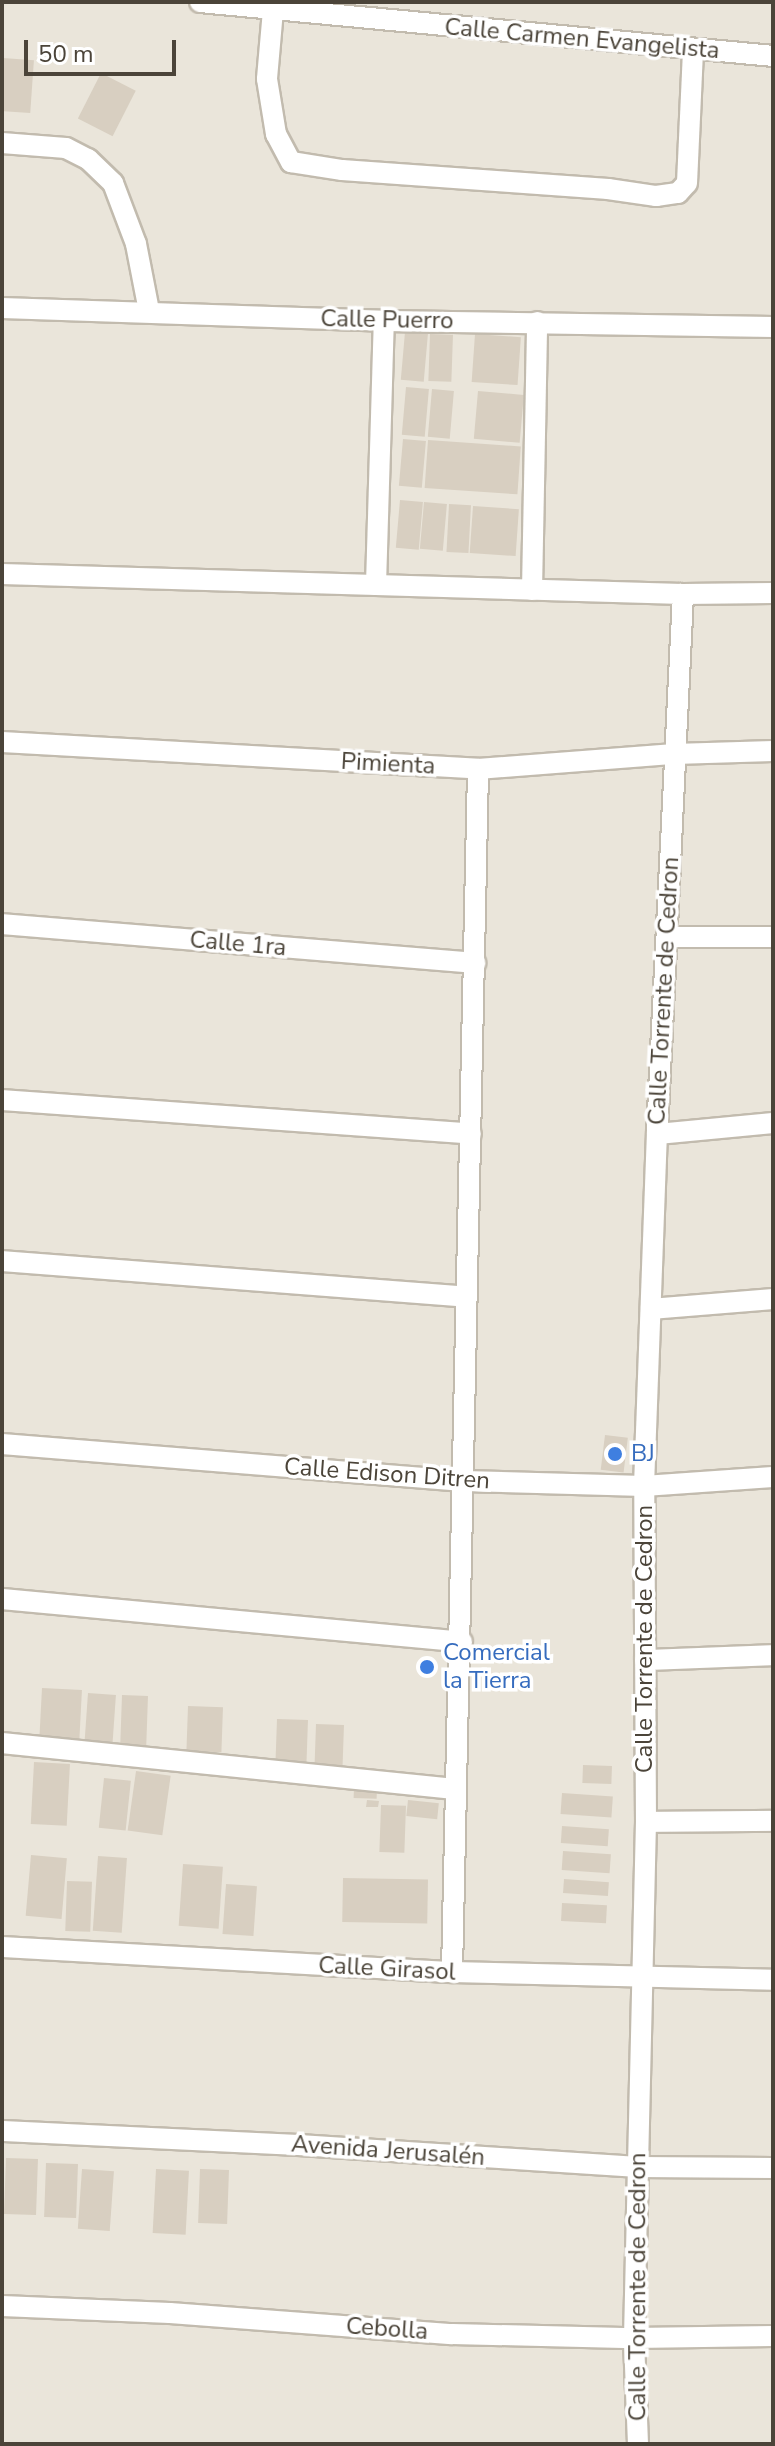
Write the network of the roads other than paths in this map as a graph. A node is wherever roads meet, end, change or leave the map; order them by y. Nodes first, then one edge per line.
1 (200, 2) edge
2 (265, 6) edge
3 (693, 49) junction
4 (773, 56) edge
5 (2, 143) edge
6 (2, 308) edge
7 (149, 311) junction
8 (384, 321) junction
9 (537, 322) junction
10 (773, 327) edge
11 (2, 574) edge
12 (376, 585) junction
13 (532, 590) junction
14 (773, 593) edge
15 (683, 594) junction
16 (2, 742) edge
17 (773, 751) edge
18 (674, 754) junction
19 (478, 769) junction
20 (2, 924) edge
21 (668, 937) junction
22 (773, 937) edge
23 (475, 963) junction
24 (2, 1100) edge
25 (773, 1123) edge
26 (471, 1134) junction
27 (657, 1134) junction
28 (2, 1261) edge
29 (467, 1297) junction
30 (773, 1299) edge
31 (651, 1309) junction
32 (2, 1444) edge
33 (773, 1477) edge
34 (464, 1481) junction
35 (644, 1486) junction
36 (2, 1599) edge
37 (462, 1642) junction
38 (773, 1655) edge
39 (645, 1660) junction
40 (2, 1743) edge
41 (455, 1789) junction
42 (773, 1821) edge
43 (646, 1822) junction
44 (2, 1947) edge
45 (452, 1972) junction
46 (641, 1979) junction
47 (773, 1980) edge
48 (2, 2131) edge
49 (638, 2167) junction
50 (773, 2168) edge
51 (2, 2306) edge
52 (773, 2336) edge
53 (634, 2338) junction
54 (638, 2444) edge

1 - 2 street, Calle Carmen Evangelista
2 - 3 street, Calle Carmen Evangelista
2 - 3 street
3 - 4 street, Calle Carmen Evangelista
5 - 7 street
6 - 7 street, Calle Puerro
7 - 8 street, Calle Puerro
8 - 9 street, Calle Puerro
8 - 12 street
9 - 10 street, Calle Puerro
9 - 13 street
11 - 12 street
12 - 13 street
13 - 15 street
14 - 15 street
15 - 18 street, Calle Torrente de Cedron
16 - 19 street, Pimienta
17 - 18 street, Pimienta
18 - 19 street, Pimienta
18 - 21 street, Calle Torrente de Cedron
19 - 23 street
20 - 23 street, Calle 1ra
21 - 22 street
21 - 27 street, Calle Torrente de Cedron
23 - 26 street
24 - 26 street
25 - 27 street
26 - 29 street
27 - 31 street, Calle Torrente de Cedron
28 - 29 street
29 - 34 street
30 - 31 street
31 - 35 street, Calle Torrente de Cedron
32 - 34 street, Calle Edison Ditren
33 - 35 street, Calle Edison Ditren
34 - 35 street, Calle Edison Ditren
34 - 37 street
35 - 39 street, Calle Torrente de Cedron
36 - 37 street
37 - 41 street
38 - 39 street
39 - 43 street, Calle Torrente de Cedron
40 - 41 street
41 - 45 street
42 - 43 street
43 - 46 street, Calle Torrente de Cedron
44 - 45 street, Calle Girasol
45 - 46 street, Calle Girasol
46 - 47 street, Calle Girasol
46 - 49 street, Calle Torrente de Cedron
48 - 49 street, Avenida Jerusalén
49 - 50 street, Avenida Jerusalén
49 - 53 street, Calle Torrente de Cedron
51 - 53 street, Cebolla
52 - 53 street, Cebolla
53 - 54 street, Calle Torrente de Cedron

